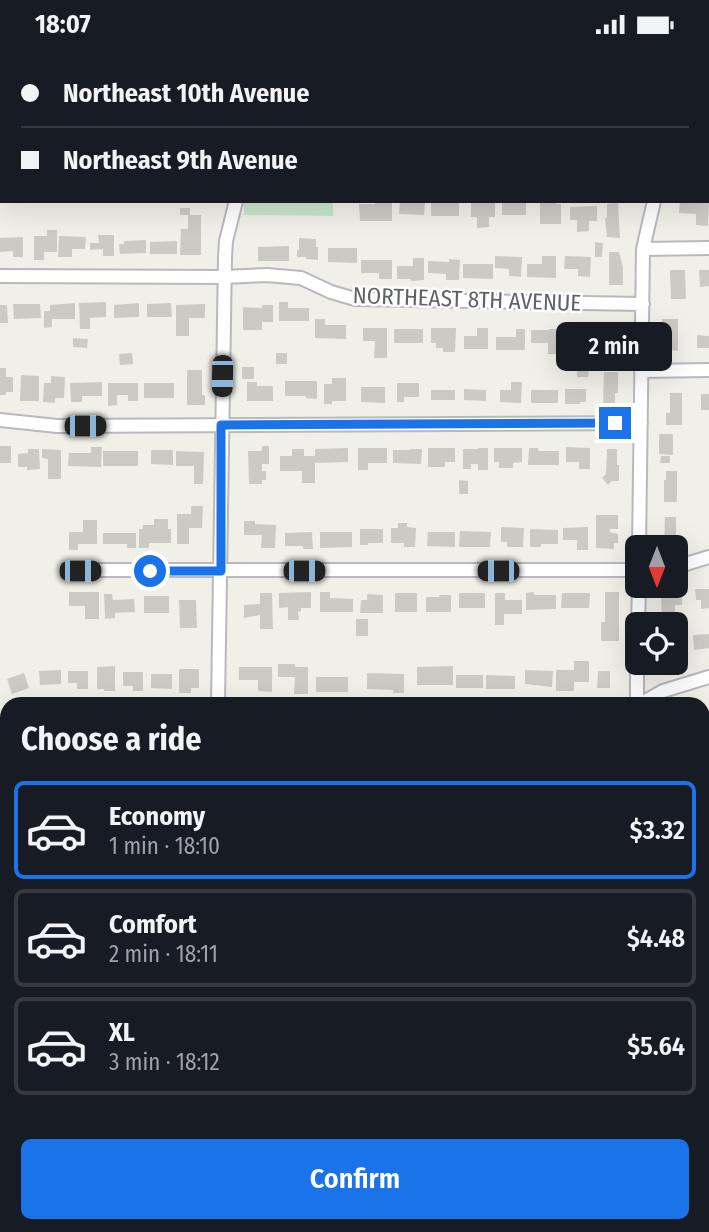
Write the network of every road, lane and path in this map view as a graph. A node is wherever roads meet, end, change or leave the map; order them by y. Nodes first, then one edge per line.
1 (236, 203) edge
2 (654, 203) edge
3 (643, 249) junction
4 (709, 249) edge
5 (0, 276) edge
6 (224, 277) junction
7 (643, 304) junction
8 (641, 370) junction
9 (709, 370) edge
10 (0, 420) edge
11 (641, 423) junction
12 (221, 425) junction
13 (639, 535) edge
14 (709, 557) edge
15 (688, 563) edge
16 (80, 571) dead end
17 (221, 571) junction
18 (625, 571) edge
19 (638, 675) edge
20 (709, 677) edge
21 (218, 697) edge
22 (639, 697) edge
23 (651, 697) edge

1 - 6 street
2 - 3 street
3 - 4 street
3 - 7 street
5 - 6 street, NORTHEAST 8TH AVENUE
6 - 7 street, NORTHEAST 8TH AVENUE
6 - 12 street
7 - 8 street
8 - 9 street
8 - 11 street
10 - 12 street
11 - 12 street
11 - 13 street
12 - 17 street
14 - 15 street
16 - 17 street
17 - 18 street
17 - 21 street
19 - 22 street
20 - 23 street

